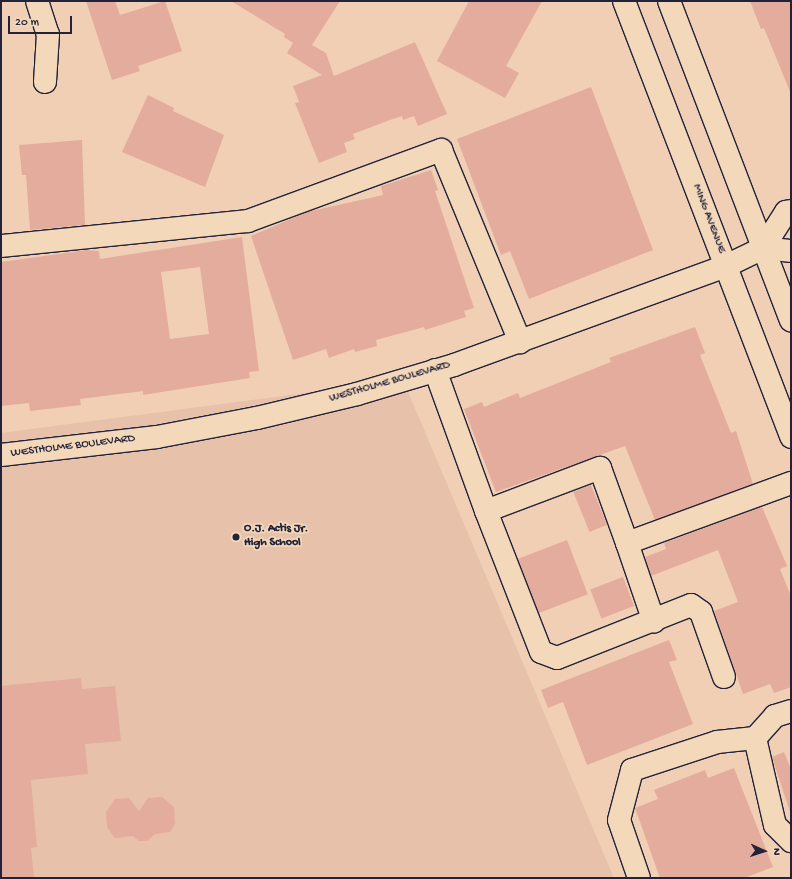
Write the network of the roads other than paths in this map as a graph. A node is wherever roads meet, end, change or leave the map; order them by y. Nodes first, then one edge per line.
1 (38, 1) edge
2 (624, 1) edge
3 (669, 1) edge
4 (45, 82) dead end
5 (791, 210) edge
6 (1, 246) edge
7 (763, 248) junction
8 (791, 251) edge
9 (726, 266) junction
10 (791, 320) edge
11 (520, 342) junction
12 (435, 370) junction
13 (791, 437) edge
14 (1, 455) edge
15 (791, 483) edge
16 (486, 511) junction
17 (627, 543) junction
18 (654, 622) junction
19 (724, 677) dead end
20 (791, 712) edge
21 (754, 738) junction
22 (791, 841) edge
23 (639, 878) edge

1 - 4 street
2 - 9 street, MING AVENUE
3 - 7 street
5 - 7 street
6 - 11 street
7 - 8 street
7 - 9 street, WESTHOLME BOULEVARD
7 - 10 street
9 - 11 street, WESTHOLME BOULEVARD
9 - 13 street, MING AVENUE
11 - 12 street, WESTHOLME BOULEVARD
12 - 14 street, WESTHOLME BOULEVARD
12 - 16 street
15 - 17 street
16 - 17 street
16 - 18 street
17 - 18 street
18 - 19 street
20 - 21 street
21 - 22 street
21 - 23 street

